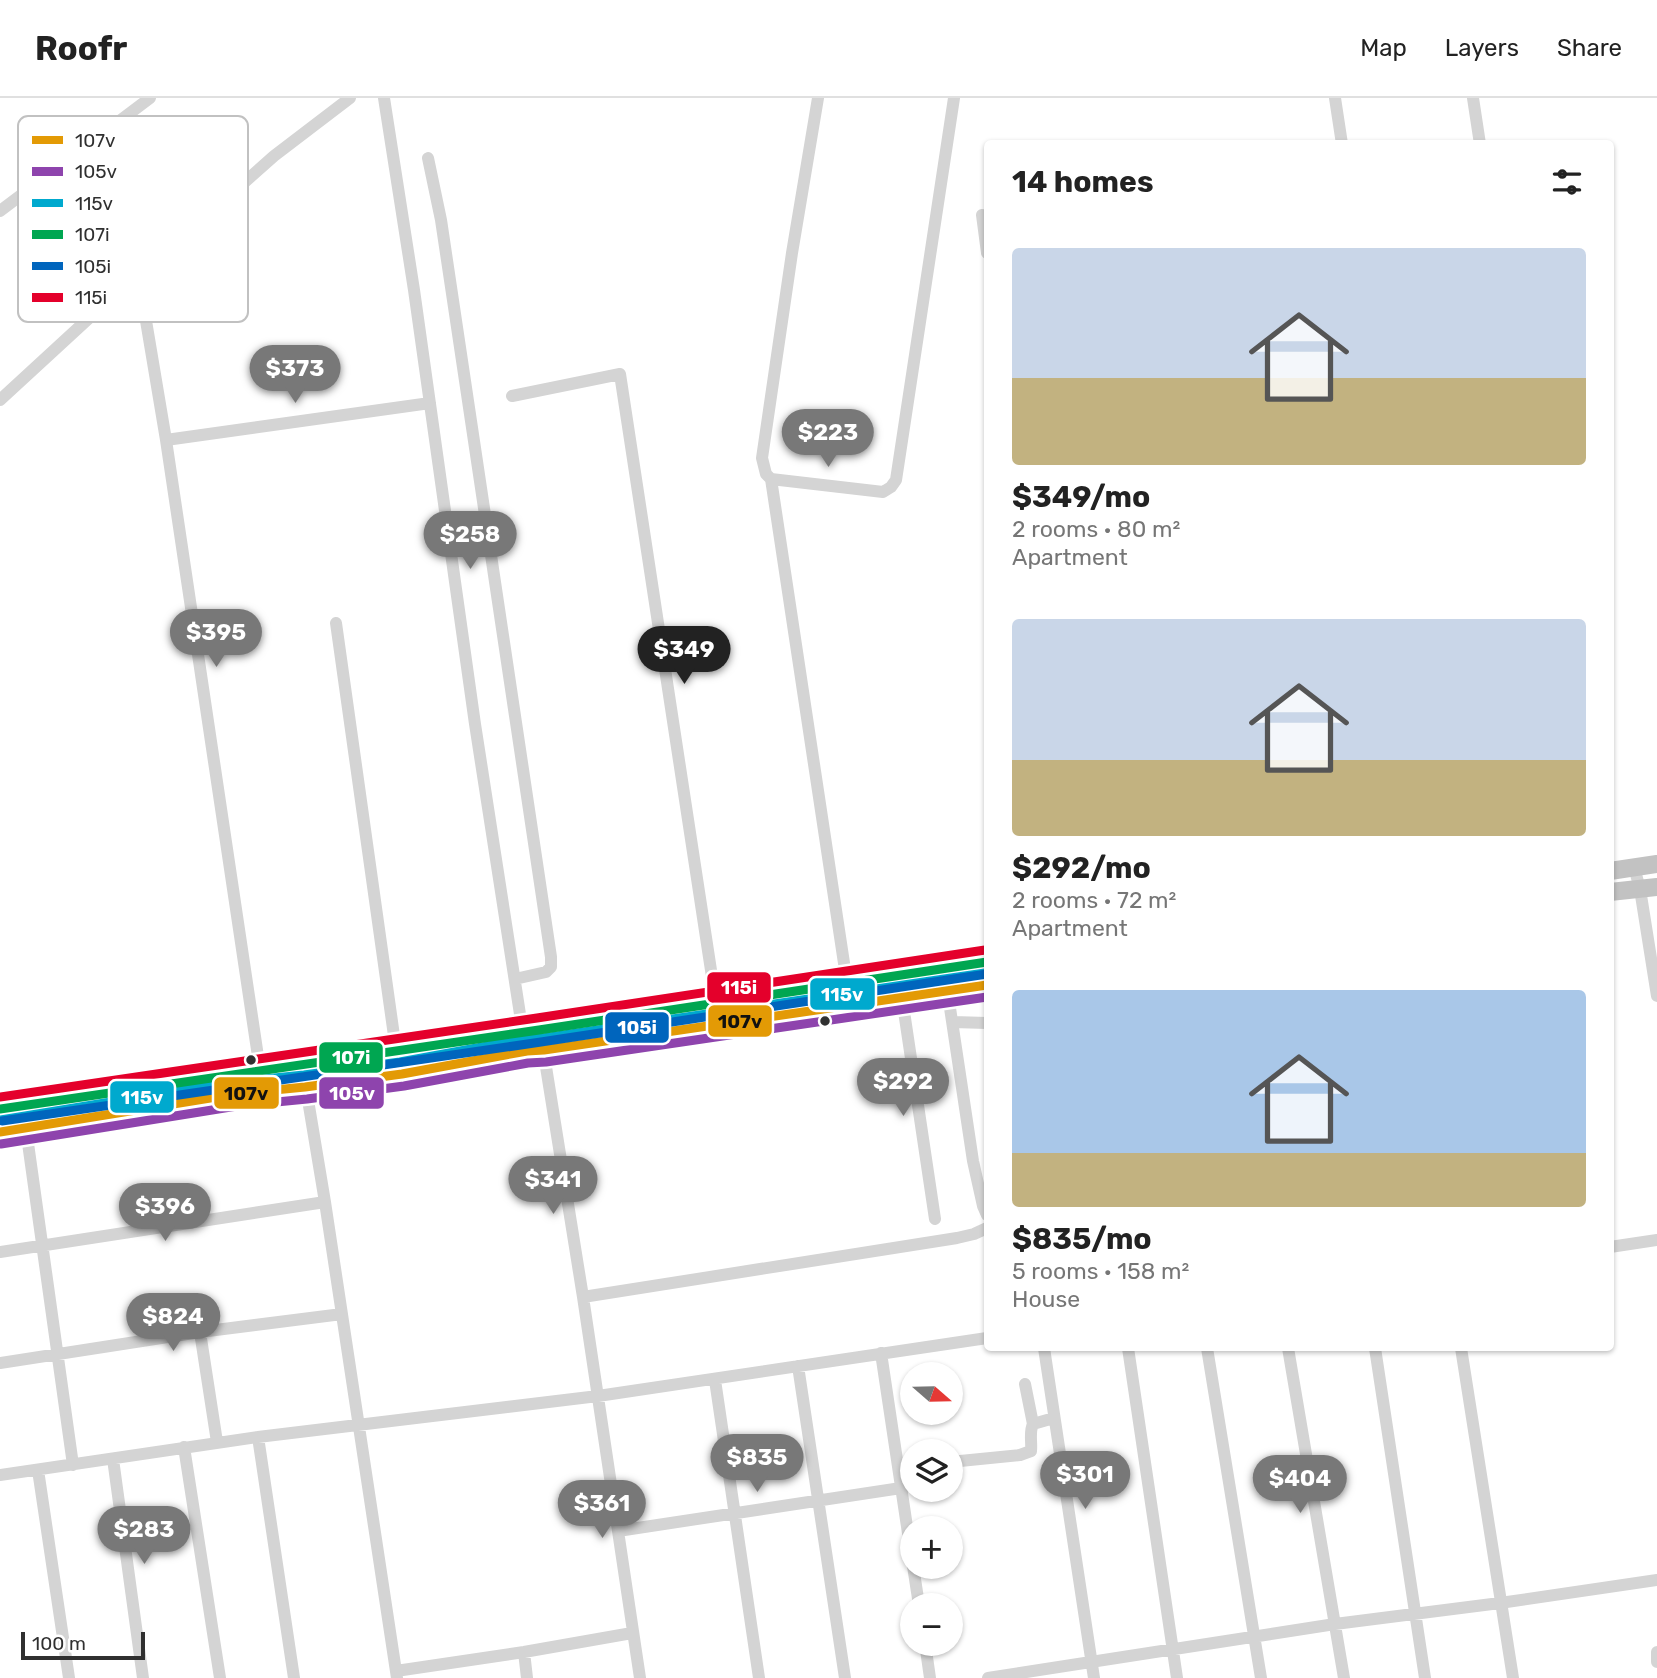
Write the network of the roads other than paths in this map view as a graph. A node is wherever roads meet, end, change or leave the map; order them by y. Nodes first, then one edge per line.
1 (150, 98) edge
2 (350, 98) edge
3 (384, 98) edge
4 (818, 98) edge
5 (954, 98) edge
6 (1335, 98) edge
7 (1473, 98) edge
8 (126, 116) edge
9 (1341, 140) edge
10 (1479, 140) edge
11 (428, 158) dead end
12 (248, 179) edge
13 (18, 198) edge
14 (0, 211) edge
15 (982, 215) dead end
16 (984, 230) edge
17 (85, 322) edge
18 (146, 322) edge
19 (512, 396) dead end
20 (0, 400) edge
21 (429, 403) junction
22 (166, 440) junction
23 (771, 479) junction
24 (336, 623) dead end
25 (1657, 864) edge
26 (1634, 867) junction
27 (1614, 870) edge
28 (1648, 888) edge
29 (1614, 892) edge
30 (984, 962) edge
31 (944, 968) junction
32 (516, 979) junction
33 (847, 983) junction
34 (984, 985) edge
35 (948, 991) junction
36 (1657, 996) edge
37 (902, 998) junction
38 (716, 1003) junction
39 (852, 1005) junction
40 (953, 1022) junction
41 (984, 1023) edge
42 (531, 1031) junction
43 (396, 1050) junction
44 (535, 1050) junction
45 (302, 1064) junction
46 (261, 1071) junction
47 (305, 1087) junction
48 (263, 1090) junction
49 (0, 1109) edge
50 (26, 1129) junction
51 (0, 1132) edge
52 (325, 1202) junction
53 (984, 1208) edge
54 (935, 1219) dead end
55 (984, 1229) edge
56 (1657, 1240) edge
57 (42, 1245) junction
58 (1614, 1246) edge
59 (0, 1252) edge
60 (583, 1297) junction
61 (342, 1314) junction
62 (200, 1332) junction
63 (984, 1338) edge
64 (1044, 1351) edge
65 (1128, 1351) edge
66 (1208, 1351) edge
67 (1290, 1351) edge
68 (1375, 1351) edge
69 (1461, 1351) edge
70 (881, 1353) junction
71 (58, 1354) junction
72 (0, 1363) edge
73 (798, 1366) junction
74 (715, 1380) junction
75 (1025, 1384) dead end
76 (598, 1396) junction
77 (1054, 1418) junction
78 (359, 1424) junction
79 (1033, 1424) junction
80 (258, 1437) junction
81 (217, 1442) junction
82 (184, 1447) junction
83 (113, 1458) junction
84 (900, 1458) edge
85 (963, 1461) edge
86 (73, 1465) junction
87 (38, 1470) junction
88 (0, 1475) edge
89 (900, 1481) edge
90 (818, 1502) junction
91 (734, 1514) junction
92 (618, 1531) junction
93 (1657, 1580) edge
94 (1500, 1603) junction
95 (1414, 1613) junction
96 (1335, 1624) junction
97 (632, 1633) junction
98 (1255, 1636) junction
99 (1173, 1649) junction
100 (523, 1652) junction
101 (1657, 1652) edge
102 (927, 1656) edge
103 (1092, 1661) junction
104 (1657, 1662) edge
105 (396, 1675) edge
106 (1012, 1676) edge
107 (69, 1678) edge
108 (143, 1678) edge
109 (220, 1678) edge
110 (294, 1678) edge
111 (527, 1678) edge
112 (640, 1678) edge
113 (760, 1678) edge
114 (845, 1678) edge
115 (930, 1678) edge
116 (988, 1678) edge
117 (1094, 1678) edge
118 (1177, 1678) edge
119 (1261, 1678) edge
120 (1344, 1678) edge
121 (1425, 1678) edge
122 (1513, 1678) edge

1 - 8 street
2 - 12 street
3 - 21 street
4 - 23 street
5 - 23 street
6 - 9 street
7 - 10 street
11 - 32 street
13 - 14 street
15 - 16 street
17 - 20 street
18 - 22 street
19 - 38 street
21 - 22 street
21 - 32 street
22 - 46 street
23 - 33 street
24 - 43 street
25 - 26 highway
26 - 27 highway
26 - 28 street
28 - 29 highway
28 - 36 street
30 - 31 highway
31 - 33 highway
31 - 35 street
32 - 42 street
33 - 38 highway
33 - 39 street
34 - 35 highway
35 - 37 highway
35 - 40 street
37 - 39 highway
37 - 54 street
38 - 42 highway
39 - 44 highway
40 - 41 street
40 - 53 street
42 - 43 highway
42 - 44 street
43 - 45 highway
44 - 47 highway
44 - 60 street
45 - 46 highway
45 - 47 street
46 - 48 street
46 - 49 highway
47 - 48 highway
47 - 52 street
48 - 50 highway
50 - 51 highway
50 - 57 street
52 - 57 street
52 - 61 street
55 - 60 street
56 - 58 street
57 - 59 street
57 - 71 street
60 - 76 street
61 - 62 street
61 - 78 street
62 - 71 street
62 - 81 street
63 - 70 street
64 - 77 street
65 - 99 street
66 - 98 street
67 - 96 street
68 - 95 street
69 - 94 street
70 - 73 street
70 - 84 street
71 - 72 street
71 - 86 street
73 - 74 street
73 - 90 street
74 - 76 street
74 - 91 street
75 - 79 street
76 - 78 street
76 - 92 street
77 - 79 street
77 - 103 street
78 - 80 street
78 - 105 street
79 - 85 street
80 - 81 street
80 - 110 street
81 - 82 street
82 - 83 street
82 - 109 street
83 - 86 street
83 - 108 street
86 - 87 street
87 - 88 street
87 - 107 street
89 - 90 street
90 - 91 street
90 - 114 street
91 - 92 street
91 - 113 street
92 - 97 street
93 - 94 street
94 - 95 street
94 - 122 street
95 - 96 street
95 - 121 street
96 - 98 street
96 - 120 street
97 - 100 street
97 - 112 street
98 - 99 street
98 - 119 street
99 - 103 street
99 - 118 street
100 - 105 street
100 - 111 street
101 - 104 street
102 - 115 street
103 - 106 street
103 - 117 street
106 - 116 street

